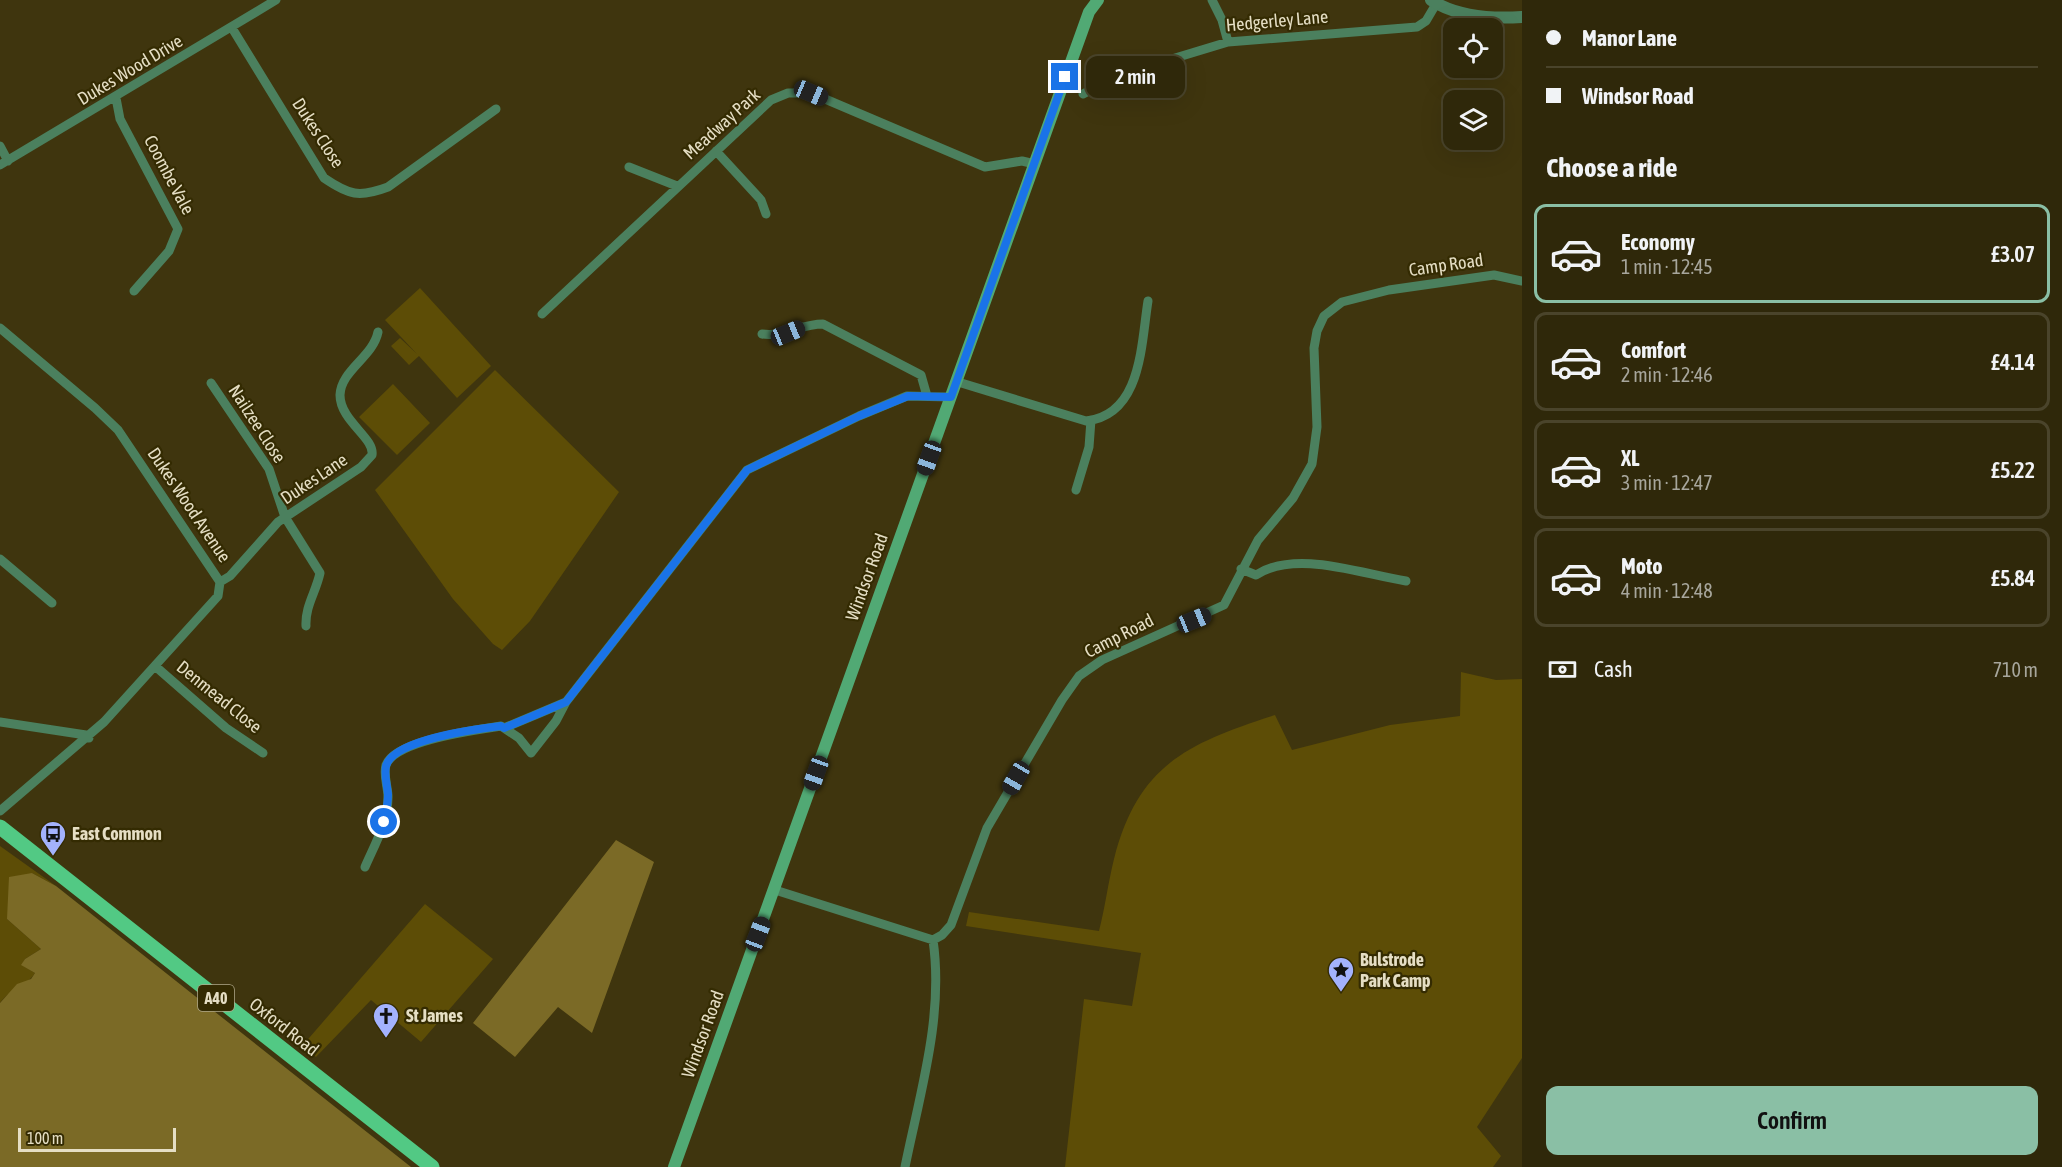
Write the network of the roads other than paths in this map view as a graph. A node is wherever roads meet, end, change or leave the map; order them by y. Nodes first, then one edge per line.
1 (276, 0) edge
2 (1098, 0) edge
3 (1212, 0) edge
4 (1434, 2) edge
5 (1522, 17) edge
6 (232, 28) junction
7 (1228, 42) junction
8 (1083, 94) dead end
9 (116, 98) junction
10 (496, 109) dead end
11 (0, 146) edge
12 (716, 151) junction
13 (4, 163) edge
14 (1035, 164) junction
15 (629, 167) dead end
16 (677, 186) junction
17 (766, 214) dead end
18 (1522, 281) edge
19 (134, 291) dead end
20 (1149, 301) dead end
21 (542, 314) dead end
22 (0, 328) edge
23 (378, 332) dead end
24 (762, 334) dead end
25 (957, 382) junction
26 (211, 383) dead end
27 (927, 396) junction
28 (951, 397) junction
29 (1091, 420) junction
30 (1076, 490) dead end
31 (285, 517) junction
32 (0, 559) edge
33 (1241, 569) junction
34 (1406, 581) dead end
35 (220, 582) junction
36 (52, 603) dead end
37 (306, 626) dead end
38 (155, 666) junction
39 (566, 702) junction
40 (0, 722) edge
41 (504, 728) junction
42 (89, 738) junction
43 (263, 753) dead end
44 (0, 811) edge
45 (0, 827) edge
46 (365, 867) dead end
47 (775, 890) junction
48 (933, 940) junction
49 (432, 1167) edge
50 (674, 1167) edge
51 (905, 1167) edge

1 - 6 street, Dukes Wood Drive
2 - 14 main road, Windsor Road
3 - 7 street
4 - 5 street, Hedgerley Lane
4 - 7 street, Hedgerley Lane
6 - 9 street, Dukes Wood Drive
6 - 10 street, Dukes Close
7 - 8 street, Hedgerley Lane
9 - 13 street, Dukes Wood Drive
9 - 19 street, Coombe Vale
11 - 13 street
12 - 14 street, Meadway Park
12 - 16 street, Meadway Park
12 - 17 street
14 - 25 main road, Windsor Road
15 - 16 street
16 - 21 street, Meadway Park
18 - 33 street, Camp Road
20 - 29 street
22 - 35 street, Dukes Wood Avenue
23 - 31 street, Dukes Lane
24 - 27 street
25 - 28 main road, Windsor Road
25 - 29 street
26 - 31 street, Nailzee Close
27 - 28 street
27 - 39 street
28 - 47 main road, Windsor Road
29 - 30 street
31 - 35 street, Dukes Lane
31 - 37 street, Nailzee Close
32 - 36 street
33 - 34 street
33 - 48 street, Camp Road
35 - 38 street, Dukes Wood Avenue
38 - 42 street, Dukes Wood Avenue
38 - 43 street, Denmead Close
39 - 41 street
39 - 41 street
40 - 42 street
41 - 46 street
42 - 44 street, Dukes Wood Avenue
45 - 49 main road, Oxford Road / A40
47 - 48 street
47 - 50 main road, Windsor Road
48 - 51 street

